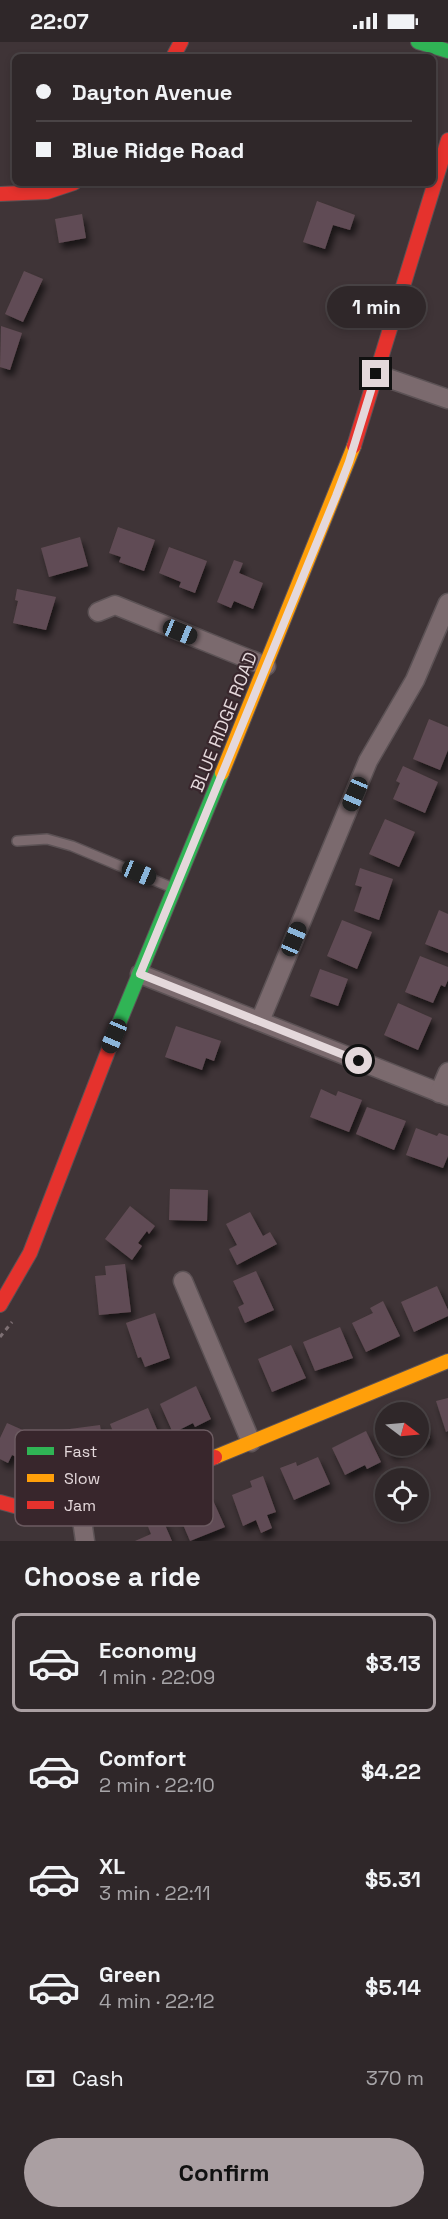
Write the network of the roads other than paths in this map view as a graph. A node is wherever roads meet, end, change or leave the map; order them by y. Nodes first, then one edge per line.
1 (418, 42) edge
2 (448, 51) edge
3 (448, 140) edge
4 (436, 179) edge
5 (68, 186) edge
6 (434, 186) edge
7 (0, 194) edge
8 (376, 374) junction
9 (448, 399) edge
10 (448, 603) edge
11 (98, 612) dead end
12 (266, 666) junction
13 (17, 841) dead end
14 (175, 889) junction
15 (140, 974) junction
16 (260, 1022) junction
17 (448, 1072) edge
18 (444, 1094) edge
19 (183, 1281) dead end
20 (0, 1305) edge
21 (448, 1361) edge
22 (251, 1442) junction
23 (213, 1458) edge
24 (0, 1502) edge
25 (15, 1508) edge
26 (83, 1526) edge
27 (85, 1541) edge

1 - 2 street
3 - 4 street, BLUE RIDGE ROAD
5 - 7 street
6 - 8 street, BLUE RIDGE ROAD
8 - 9 street
8 - 12 street, BLUE RIDGE ROAD
10 - 16 street
11 - 12 street
12 - 14 street, BLUE RIDGE ROAD
13 - 14 lane
14 - 15 street, BLUE RIDGE ROAD
15 - 16 street
15 - 20 street, BLUE RIDGE ROAD
16 - 18 street
17 - 18 street
19 - 22 street
21 - 22 street
22 - 23 street
24 - 25 street
26 - 27 street

